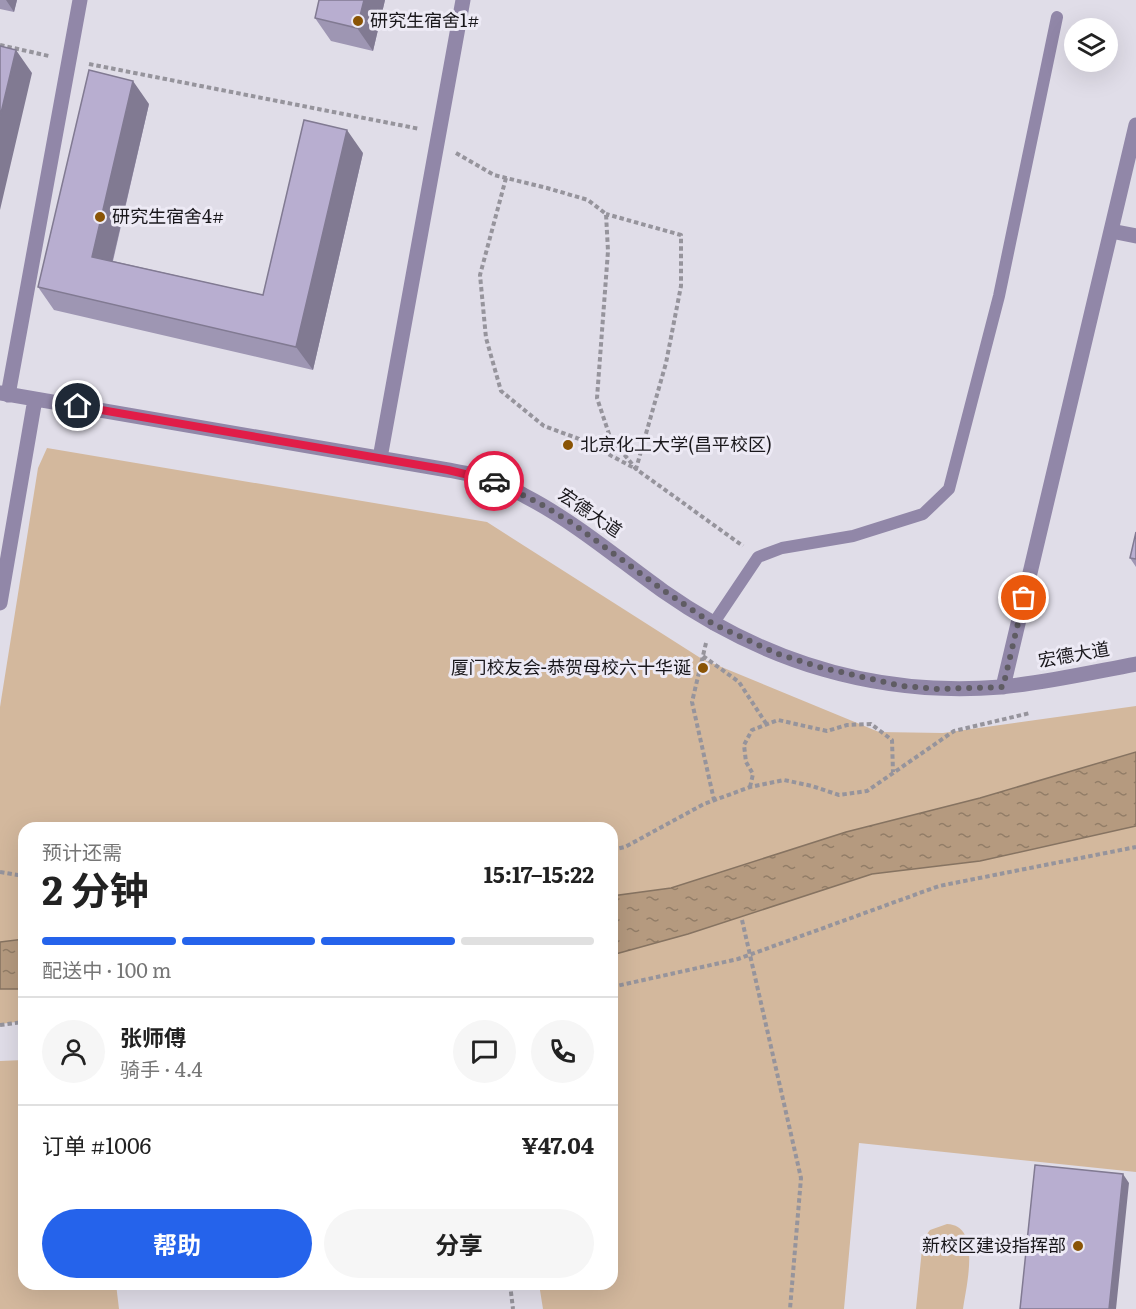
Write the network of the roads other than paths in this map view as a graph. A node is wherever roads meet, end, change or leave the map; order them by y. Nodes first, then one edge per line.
1 (80, 0) edge
2 (463, 0) edge
3 (1057, 17) dead end
4 (1136, 125) edge
5 (1111, 231) junction
6 (1136, 236) edge
7 (4, 394) edge
8 (35, 399) junction
9 (380, 458) junction
10 (0, 600) edge
11 (713, 624) junction
12 (1136, 664) edge
13 (1003, 687) junction

1 - 7 street
2 - 9 street
3 - 11 lane
4 - 5 street
5 - 6 street
5 - 13 street
7 - 8 street, 宏德大道
8 - 9 street, 宏德大道
8 - 10 street
9 - 11 street, 宏德大道
11 - 13 street, 宏德大道
12 - 13 street, 宏德大道

